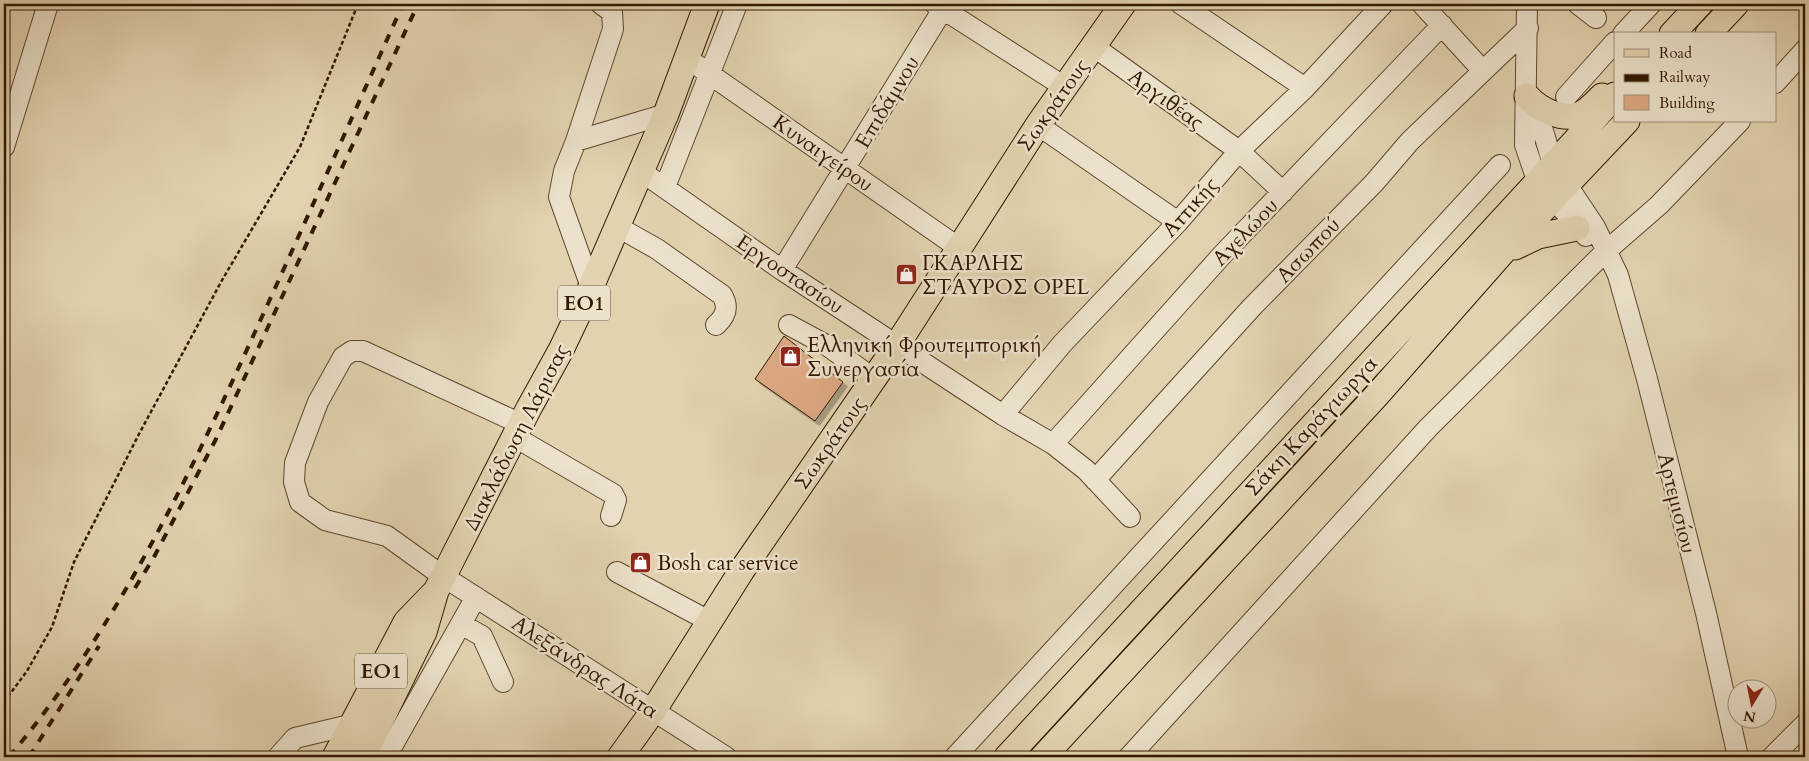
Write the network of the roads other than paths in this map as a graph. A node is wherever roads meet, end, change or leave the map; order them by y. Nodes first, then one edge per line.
1 (48, 4) edge
2 (601, 4) edge
3 (707, 4) edge
4 (737, 4) edge
5 (1123, 4) edge
6 (1181, 4) edge
7 (1383, 4) edge
8 (1422, 4) edge
9 (1528, 4) edge
10 (1578, 4) edge
11 (1651, 4) edge
12 (1700, 4) edge
13 (1736, 4) edge
14 (939, 6) edge
15 (1596, 18) dead end
16 (1442, 25) junction
17 (1528, 28) junction
18 (1625, 32) edge
19 (1674, 32) edge
20 (1710, 32) edge
21 (1614, 43) edge
22 (1094, 46) junction
23 (1805, 50) edge
24 (688, 59) junction
25 (1483, 71) junction
26 (710, 75) junction
27 (1776, 82) edge
28 (1063, 86) junction
29 (1305, 88) junction
30 (1614, 90) edge
31 (1614, 95) edge
32 (1527, 96) junction
33 (1566, 97) dead end
34 (666, 114) junction
35 (1626, 122) edge
36 (1739, 122) edge
37 (1038, 125) junction
38 (576, 141) junction
39 (4, 146) edge
40 (1239, 152) junction
41 (1500, 165) dead end
42 (846, 169) junction
43 (642, 172) junction
44 (1545, 172) junction
45 (665, 187) junction
46 (1283, 192) junction
47 (1561, 194) junction
48 (1178, 222) junction
49 (618, 227) junction
50 (1577, 228) junction
51 (959, 248) junction
52 (1605, 252) junction
53 (1502, 253) junction
54 (782, 270) junction
55 (591, 287) junction
56 (716, 325) dead end
57 (789, 325) dead end
58 (897, 346) junction
59 (874, 379) junction
60 (1003, 415) junction
61 (518, 431) junction
62 (1053, 444) junction
63 (1095, 480) junction
64 (611, 516) dead end
65 (1130, 518) dead end
66 (617, 572) dead end
67 (440, 584) junction
68 (476, 597) junction
69 (709, 620) junction
70 (461, 624) junction
71 (504, 682) dead end
72 (653, 711) junction
73 (354, 724) junction
74 (1805, 724) edge
75 (1736, 756) edge
76 (278, 757) edge
77 (336, 757) edge
78 (362, 757) edge
79 (386, 757) edge
80 (620, 757) edge
81 (726, 757) edge
82 (956, 757) edge
83 (1007, 757) edge
84 (1043, 757) edge
85 (1129, 757) edge
86 (1772, 757) edge

1 - 39 street
2 - 38 street
3 - 24 main road, Διακλάδωση Λάρισας / ΕΟ1
4 - 26 street
5 - 22 main road, Σωκράτους
6 - 29 street
7 - 29 street, Αττικής
8 - 16 street
9 - 17 street
10 - 15 street
11 - 18 street
12 - 19 main road
13 - 20 main road
14 - 28 street
14 - 42 street, Επιδάμνου
16 - 25 street
16 - 46 street, Αχελώου
17 - 25 street, Ασωπού
17 - 32 street
21 - 33 street
22 - 28 main road, Σωκράτους
22 - 40 street, Αργιθέας
23 - 27 street
24 - 26 street, Κυναιγείρου
24 - 34 main road, Διακλάδωση Λάρισας / ΕΟ1
25 - 63 street, Ασωπού
26 - 42 street, Κυναιγείρου
26 - 45 street
28 - 37 main road, Σωκράτους
29 - 40 street, Αττικής
30 - 32 main road
31 - 44 main road, Σάκη Καράγιωργα
32 - 44 street
34 - 38 street
34 - 43 main road, Διακλάδωση Λάρισας / ΕΟ1
35 - 47 main road, Σάκη Καράγιωργα
36 - 52 street
37 - 48 street
37 - 51 main road, Σωκράτους
38 - 55 street
40 - 46 street, Αργιθέας
40 - 48 street, Αττικής
41 - 82 street
42 - 51 street, Κυναιγείρου
42 - 54 street, Επιδάμνου
43 - 45 street, Εργοστασίου
43 - 49 main road, Διακλάδωση Λάρισας / ΕΟ1
44 - 47 street
44 - 83 main road, Σάκη Καράγιωργα
45 - 54 street, Εργοστασίου
46 - 62 street, Αχελώου
47 - 50 street
47 - 52 street
47 - 53 main road, Σάκη Καράγιωργα
48 - 60 street, Αττικής
49 - 55 main road, Διακλάδωση Λάρισας / ΕΟ1
49 - 56 street
50 - 52 street
50 - 53 main road
51 - 58 main road, Σωκράτους
52 - 75 street, Αρτεμισίου
52 - 85 street
53 - 84 main road, Σάκη Καράγιωργα
54 - 58 street, Εργοστασίου
55 - 61 main road, Διακλάδωση Λάρισας / ΕΟ1
57 - 59 street
58 - 59 main road, Σωκράτους
58 - 60 street, Εργοστασίου
59 - 69 main road, Σωκράτους
60 - 62 street, Εργοστασίου
61 - 64 street, Αλεξάνδρας Λάτα
61 - 67 main road, Διακλάδωση Λάρισας / ΕΟ1
61 - 67 street, Αλεξάνδρας Λάτα
62 - 63 street, Εργοστασίου
63 - 65 street, Εργοστασίου
66 - 69 street
67 - 68 street, Αλεξάνδρας Λάτα
67 - 73 main road, Διακλάδωση Λάρισας / ΕΟ1
67 - 78 main road, Διακλάδωση Λάρισας / ΕΟ1
68 - 70 street
68 - 72 street, Αλεξάνδρας Λάτα
69 - 72 main road, Σωκράτους
70 - 71 street
70 - 79 street
72 - 80 main road, Σωκράτους
72 - 81 street, Αλεξάνδρας Λάτα
73 - 76 street
73 - 77 main road, Διακλάδωση Λάρισας / ΕΟ1
74 - 86 street

